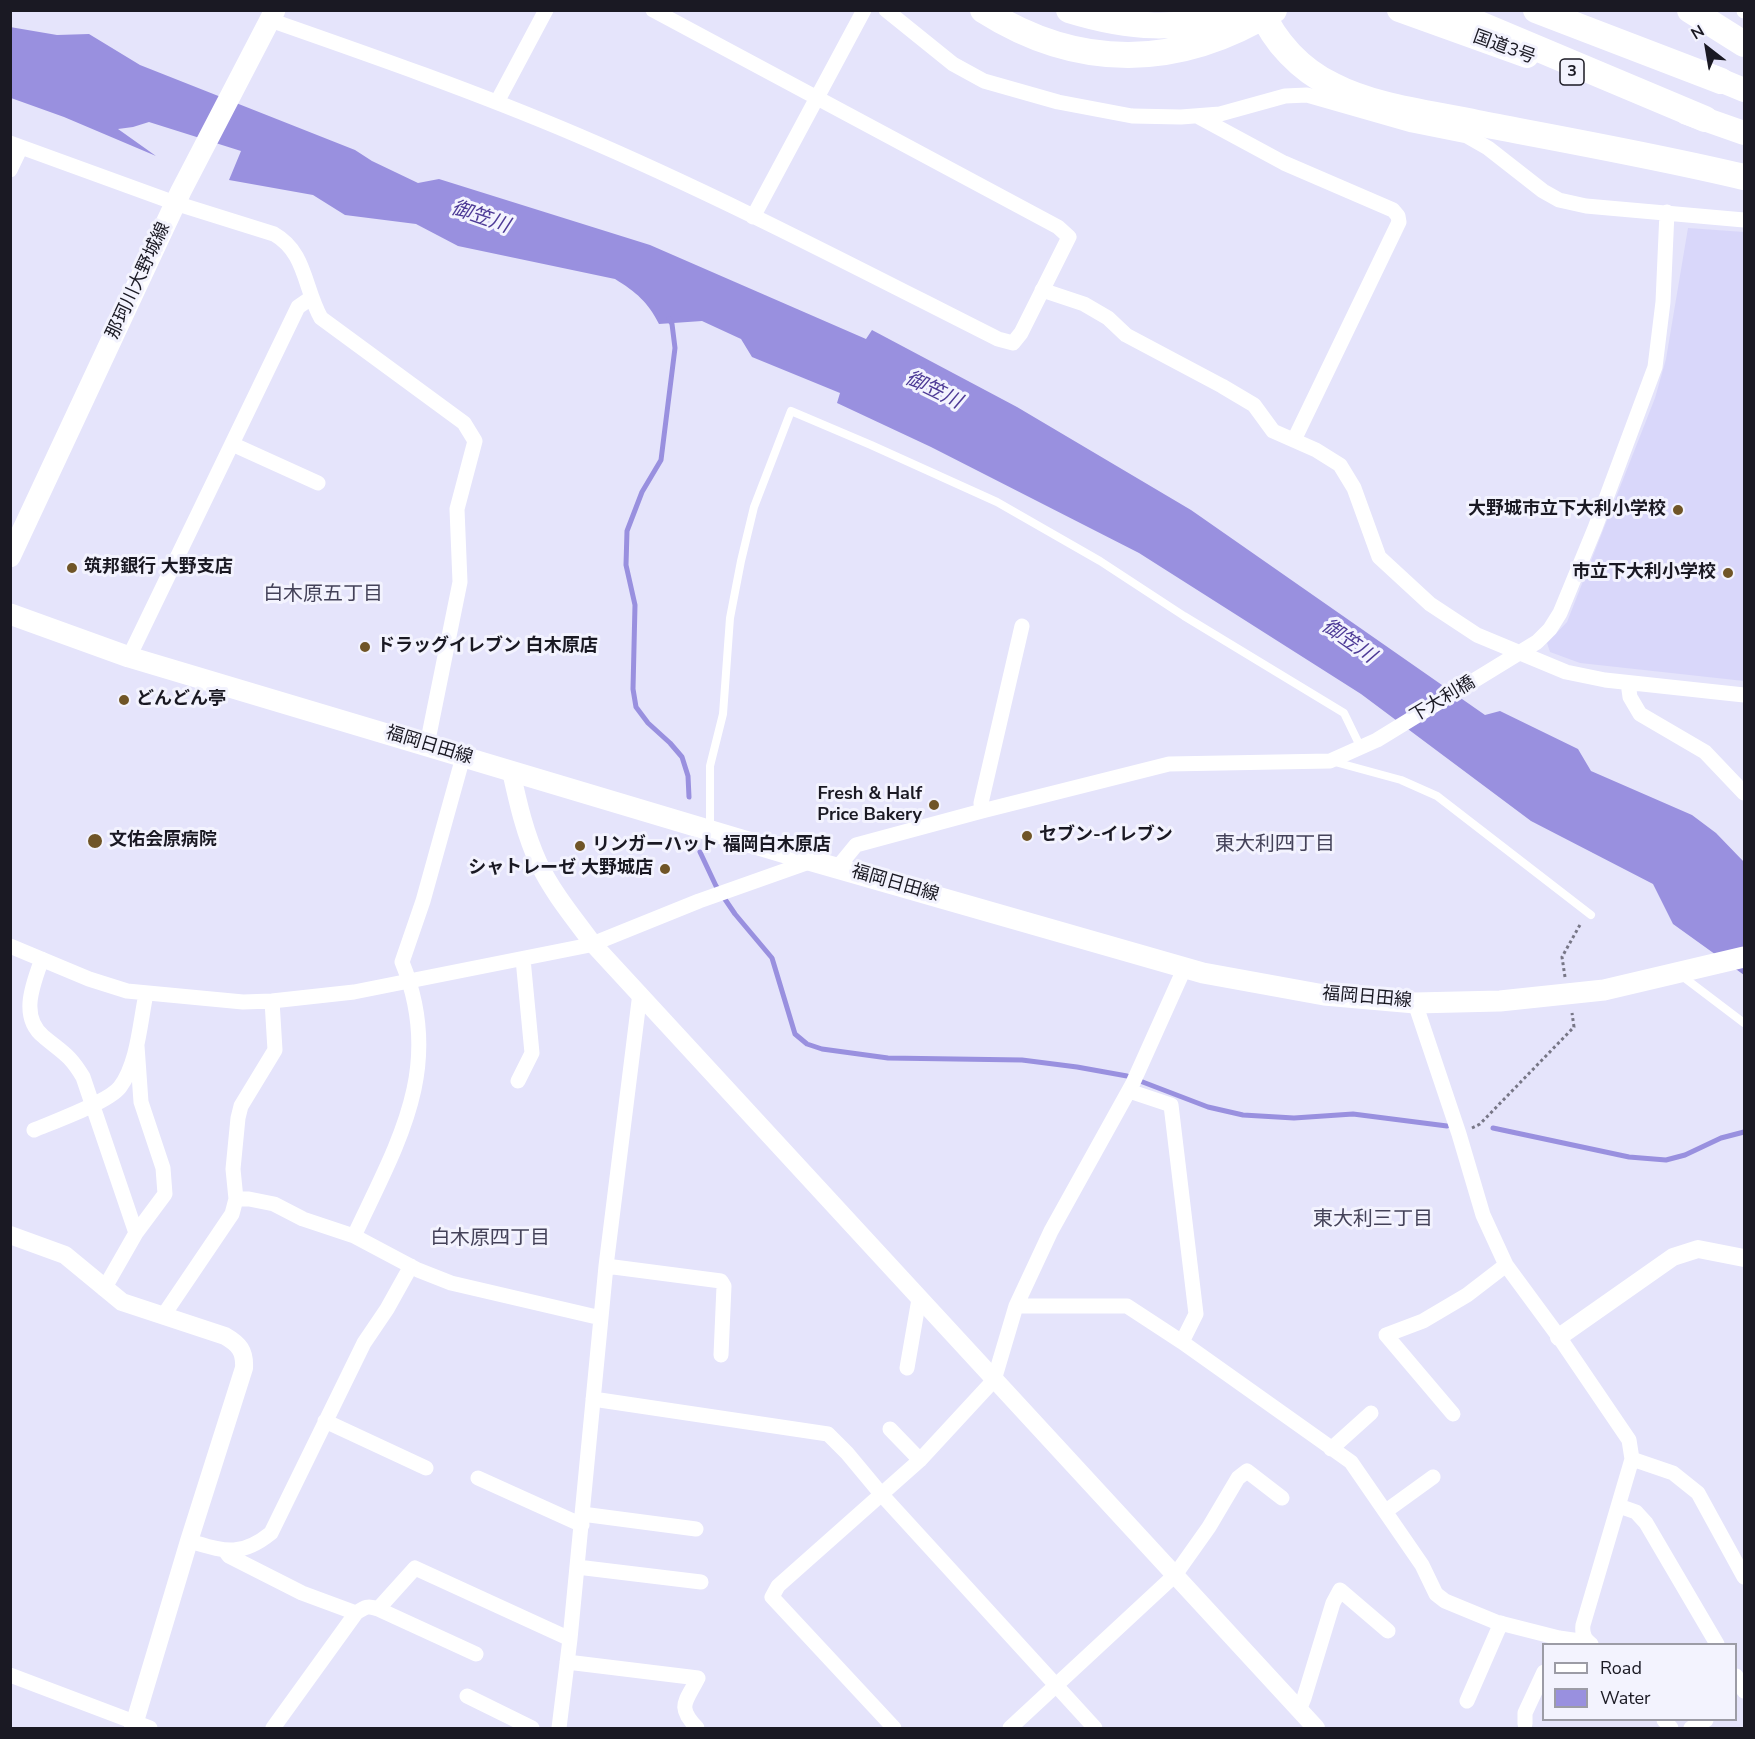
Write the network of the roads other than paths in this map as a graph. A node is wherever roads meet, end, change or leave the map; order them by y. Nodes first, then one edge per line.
1 (546, 10) edge
2 (653, 10) edge
3 (864, 10) edge
4 (886, 10) edge
5 (984, 10) edge
6 (1069, 10) edge
7 (1239, 10) edge
8 (1262, 10) edge
9 (1274, 10) edge
10 (1399, 10) edge
11 (1446, 10) edge
12 (1536, 10) edge
13 (1558, 10) edge
14 (1690, 10) edge
15 (273, 15) edge
16 (1744, 44) edge
17 (1721, 81) junction
18 (1744, 90) edge
19 (817, 98) junction
20 (497, 102) junction
21 (1197, 116) junction
22 (1705, 119) junction
23 (1744, 133) edge
24 (16, 145) edge
25 (10, 170) edge
26 (1744, 177) edge
27 (178, 197) junction
28 (1667, 212) junction
29 (753, 217) junction
30 (1744, 220) edge
31 (1042, 290) junction
32 (311, 298) junction
33 (1294, 440) junction
34 (232, 444) junction
35 (318, 483) dead end
36 (10, 557) edge
37 (10, 614) edge
38 (1022, 626) dead end
39 (1515, 656) junction
40 (129, 657) junction
41 (1628, 683) junction
42 (1744, 695) edge
43 (427, 745) junction
44 (1361, 748) junction
45 (463, 756) junction
46 (1330, 760) junction
47 (511, 771) junction
48 (1744, 793) edge
49 (982, 811) junction
50 (710, 831) junction
51 (812, 861) junction
52 (838, 867) junction
53 (1591, 915) dead end
54 (593, 944) junction
55 (10, 946) edge
56 (1744, 957) edge
57 (42, 959) junction
58 (523, 959) junction
59 (1185, 967) junction
60 (1687, 971) junction
61 (410, 981) junction
62 (640, 993) junction
63 (146, 994) junction
64 (272, 1001) junction
65 (1415, 1003) junction
66 (1744, 1023) edge
67 (138, 1046) junction
68 (518, 1081) dead end
69 (1133, 1083) junction
70 (92, 1105) junction
71 (34, 1130) dead end
72 (236, 1199) junction
73 (136, 1233) junction
74 (10, 1235) edge
75 (354, 1236) junction
76 (1744, 1258) edge
77 (1506, 1265) junction
78 (411, 1266) junction
79 (606, 1266) junction
80 (104, 1289) junction
81 (919, 1299) junction
82 (1016, 1306) junction
83 (163, 1316) junction
84 (601, 1318) junction
85 (1559, 1337) junction
86 (1182, 1342) junction
87 (721, 1355) dead end
88 (907, 1368) dead end
89 (994, 1380) junction
90 (593, 1399) junction
91 (1371, 1413) dead end
92 (1453, 1414) dead end
93 (325, 1421) junction
94 (890, 1429) dead end
95 (1331, 1449) junction
96 (1632, 1459) junction
97 (920, 1460) junction
98 (426, 1468) dead end
99 (1433, 1477) dead end
100 (478, 1478) dead end
101 (882, 1495) junction
102 (1282, 1498) dead end
103 (1619, 1506) junction
104 (1386, 1511) junction
105 (582, 1520) junction
106 (696, 1529) dead end
107 (189, 1541) junction
108 (226, 1552) junction
109 (577, 1567) junction
110 (1175, 1575) junction
111 (1744, 1577) edge
112 (700, 1582) dead end
113 (378, 1609) junction
114 (356, 1613) junction
115 (1501, 1623) junction
116 (1388, 1631) dead end
117 (570, 1639) junction
118 (1558, 1641) edge
119 (1589, 1643) edge
120 (1716, 1643) edge
121 (476, 1654) dead end
122 (567, 1662) junction
123 (10, 1675) edge
124 (1542, 1676) edge
125 (1056, 1686) junction
126 (467, 1696) dead end
127 (1467, 1701) dead end
128 (1299, 1710) junction
129 (1525, 1724) dead end
130 (139, 1726) edge
131 (273, 1728) edge
132 (532, 1728) edge
133 (559, 1728) edge
134 (697, 1728) edge
135 (894, 1728) edge
136 (1010, 1728) edge
137 (1095, 1728) edge
138 (1316, 1728) edge

1 - 20 street
2 - 19 street
3 - 19 street
4 - 21 street
5 - 9 highway
6 - 7 highway
8 - 26 highway
10 - 22 highway, 国道3号 / 3
11 - 22 highway
12 - 17 highway
13 - 17 highway
14 - 16 highway
15 - 20 street
15 - 27 main road, 那珂川大野城線
17 - 18 highway
19 - 29 street
19 - 31 street
20 - 29 street
21 - 28 street
21 - 33 street
22 - 23 highway, 国道3号 / 3
24 - 25 street
24 - 27 street
27 - 32 street
27 - 36 main road, 那珂川大野城線
28 - 30 street
28 - 39 street, 下大利橋
29 - 31 street
31 - 33 street
32 - 34 street
32 - 43 street
33 - 39 street
34 - 35 street
34 - 40 street
37 - 40 main road, 福岡日田線
38 - 49 street
39 - 41 street
39 - 44 street, 下大利橋
40 - 43 main road, 福岡日田線
41 - 42 street
41 - 48 street
43 - 45 main road, 福岡日田線
44 - 46 street, 下大利橋
44 - 50 lane
45 - 47 main road, 福岡日田線
45 - 61 street
46 - 49 street, 下大利橋
46 - 53 lane
47 - 50 main road, 福岡日田線
47 - 54 street
49 - 52 street, 下大利橋
50 - 51 main road, 福岡日田線
51 - 52 main road, 福岡日田線
51 - 54 street
52 - 59 main road, 福岡日田線
54 - 58 street
54 - 62 street
55 - 57 street
56 - 60 main road, 福岡日田線
57 - 63 street
57 - 70 street
58 - 61 street
58 - 68 street
59 - 65 main road, 福岡日田線
59 - 69 street
60 - 65 main road, 福岡日田線
60 - 66 lane
61 - 64 street
61 - 75 street
62 - 79 street
62 - 81 street
63 - 64 street
63 - 67 street
64 - 72 street
65 - 77 street
67 - 70 street
67 - 73 street
69 - 82 street
69 - 86 street
70 - 71 street
70 - 73 street
72 - 75 street
72 - 83 street
73 - 80 street
74 - 80 street
75 - 78 street
76 - 85 street
77 - 85 street
77 - 92 street
78 - 84 street
78 - 93 street
79 - 84 street
79 - 87 street
80 - 83 street
81 - 88 street
81 - 89 street
82 - 86 street
82 - 89 street
83 - 107 street
84 - 90 street
85 - 96 street
86 - 95 street
89 - 97 street
89 - 110 street
90 - 101 street
90 - 105 street
91 - 95 street
93 - 98 street
93 - 108 street
94 - 97 street
95 - 104 street
96 - 103 street
96 - 111 street
97 - 101 street
99 - 104 street
100 - 105 street
101 - 125 street
101 - 135 street
102 - 110 street
103 - 119 street
103 - 120 street
104 - 115 street
105 - 106 street
105 - 109 street
107 - 108 street
107 - 130 street
108 - 114 street
109 - 112 street
109 - 117 street
110 - 125 street
110 - 128 street
113 - 114 street
113 - 117 street
113 - 121 street
114 - 131 street
115 - 118 street
115 - 127 street
116 - 128 street
117 - 122 street
118 - 119 street
122 - 133 street
122 - 134 street
123 - 130 street
124 - 129 street
125 - 136 street
125 - 137 street
126 - 132 street
128 - 138 street

